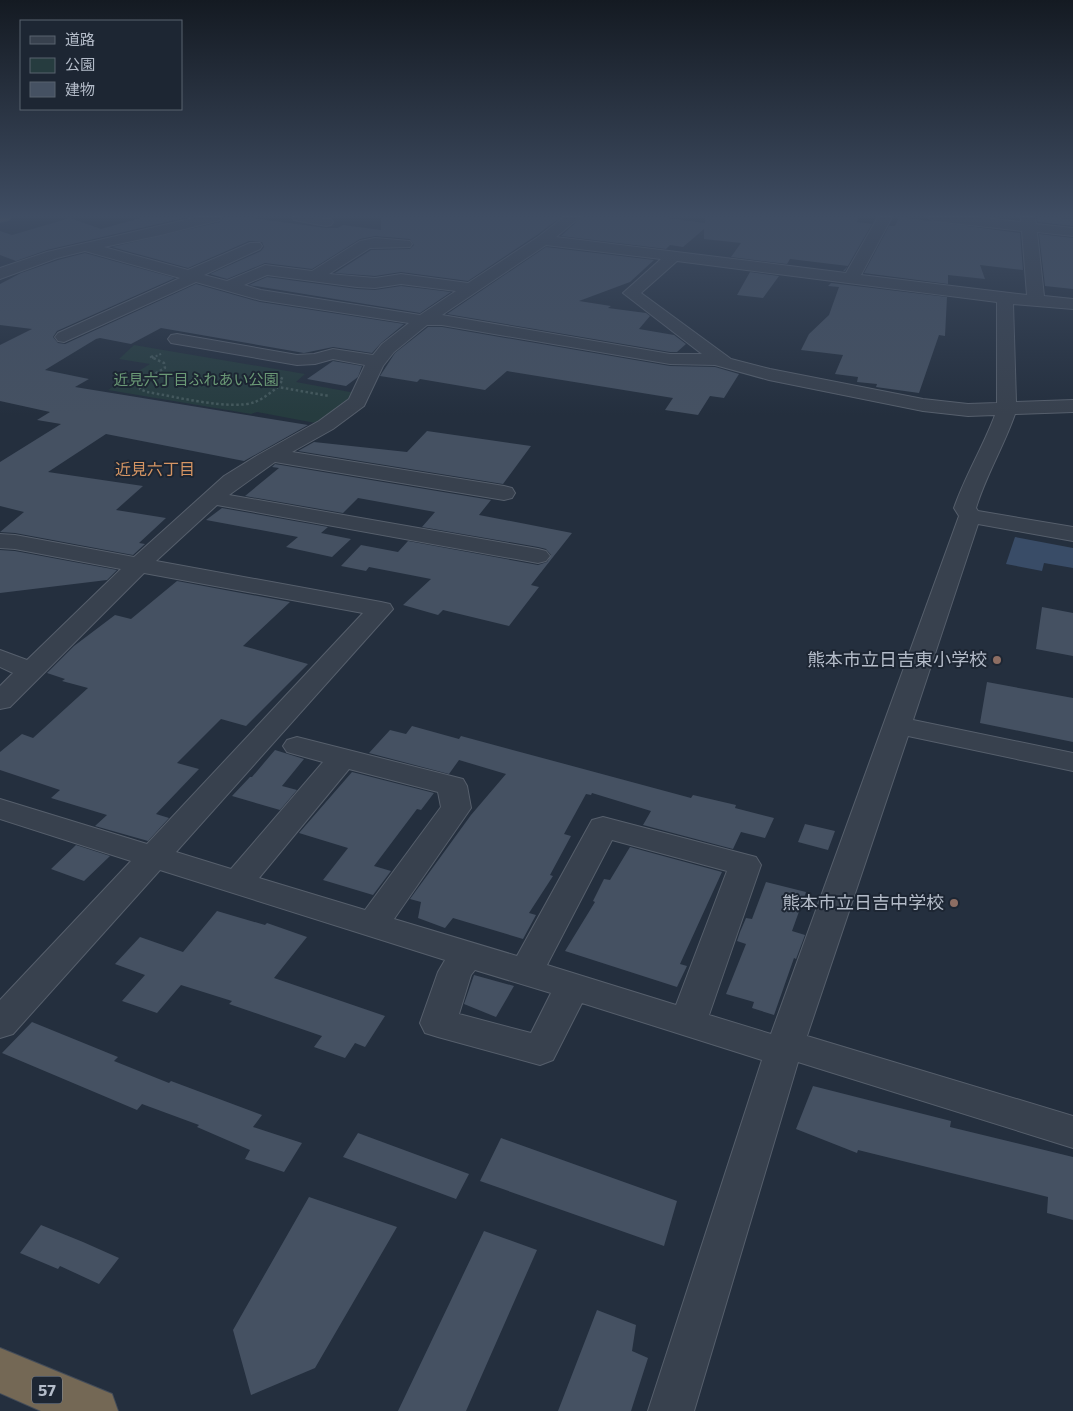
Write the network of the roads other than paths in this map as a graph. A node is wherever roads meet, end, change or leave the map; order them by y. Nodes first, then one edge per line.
1 (179, 283) edge
2 (212, 283) edge
3 (236, 283) edge
4 (430, 283) edge
5 (477, 283) edge
6 (643, 283) edge
7 (883, 283) edge
8 (1034, 283) edge
9 (227, 287) junction
10 (469, 288) junction
11 (1005, 298) junction
12 (1036, 300) junction
13 (1073, 304) edge
14 (423, 320) junction
15 (64, 337) dead end
16 (173, 346) road end
17 (377, 361) junction
18 (724, 362) junction
19 (1073, 406) edge
20 (1007, 408) junction
21 (272, 455) junction
22 (504, 493) dead end
23 (212, 498) junction
24 (970, 516) junction
25 (1073, 534) edge
26 (0, 542) edge
27 (538, 556) dead end
28 (140, 564) junction
29 (0, 658) edge
30 (31, 671) junction
31 (0, 701) edge
32 (897, 724) junction
33 (297, 746) dead end
34 (342, 758) junction
35 (1073, 762) edge
36 (0, 810) edge
37 (155, 856) junction
38 (238, 882) junction
39 (373, 924) junction
40 (468, 954) junction
41 (526, 972) junction
42 (573, 986) junction
43 (688, 1022) junction
44 (0, 1024) edge
45 (785, 1048) junction
46 (1073, 1132) edge
47 (0, 1370) edge
48 (95, 1411) edge
49 (671, 1411) edge

1 - 15 street
2 - 9 street
3 - 9 street
4 - 10 street
5 - 10 street
6 - 18 street
7 - 11 street
8 - 12 street
9 - 14 street
10 - 14 street
11 - 12 street
11 - 20 street
12 - 13 street
14 - 17 street
14 - 18 street
16 - 17 street
17 - 21 street
18 - 20 street
19 - 20 street
20 - 24 street
21 - 22 street
21 - 23 street
23 - 27 street
23 - 28 street
24 - 25 street
24 - 32 street
26 - 28 street
28 - 30 street
28 - 37 street
29 - 30 street
30 - 31 street
32 - 35 street
32 - 45 street
33 - 34 street
34 - 38 street
34 - 39 street
36 - 37 street
37 - 38 street
37 - 44 street
38 - 39 street
39 - 40 street
40 - 41 street
40 - 42 street
41 - 42 street
41 - 43 street
42 - 43 street
43 - 45 street
45 - 46 street
45 - 49 street
47 - 48 highway, 57

